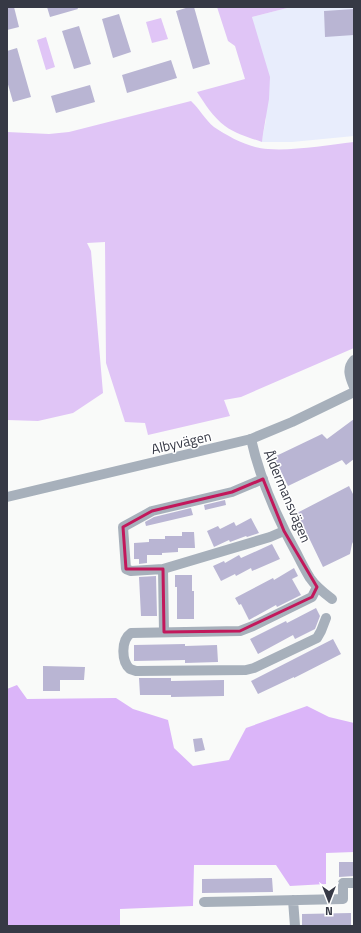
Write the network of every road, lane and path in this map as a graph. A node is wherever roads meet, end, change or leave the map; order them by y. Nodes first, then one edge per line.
1 (354, 360) edge
2 (354, 387) edge
3 (354, 392) edge
4 (251, 439) junction
5 (263, 480) junction
6 (7, 497) edge
7 (284, 531) junction
8 (163, 569) junction
9 (317, 587) junction
10 (332, 599) dead end
11 (326, 618) dead end
12 (164, 632) junction
13 (354, 883) edge
14 (293, 900) junction
15 (204, 902) dead end
16 (295, 926) edge

1 - 2 street
3 - 4 street, Albyvägen
4 - 5 street, Åldermansvägen
4 - 6 street, Albyvägen
5 - 7 street, Åldermansvägen
5 - 8 street
7 - 8 street
7 - 9 street, Åldermansvägen
8 - 12 street
9 - 10 street, Åldermansvägen
9 - 12 street
11 - 12 street
13 - 14 street
14 - 15 street
14 - 16 street

